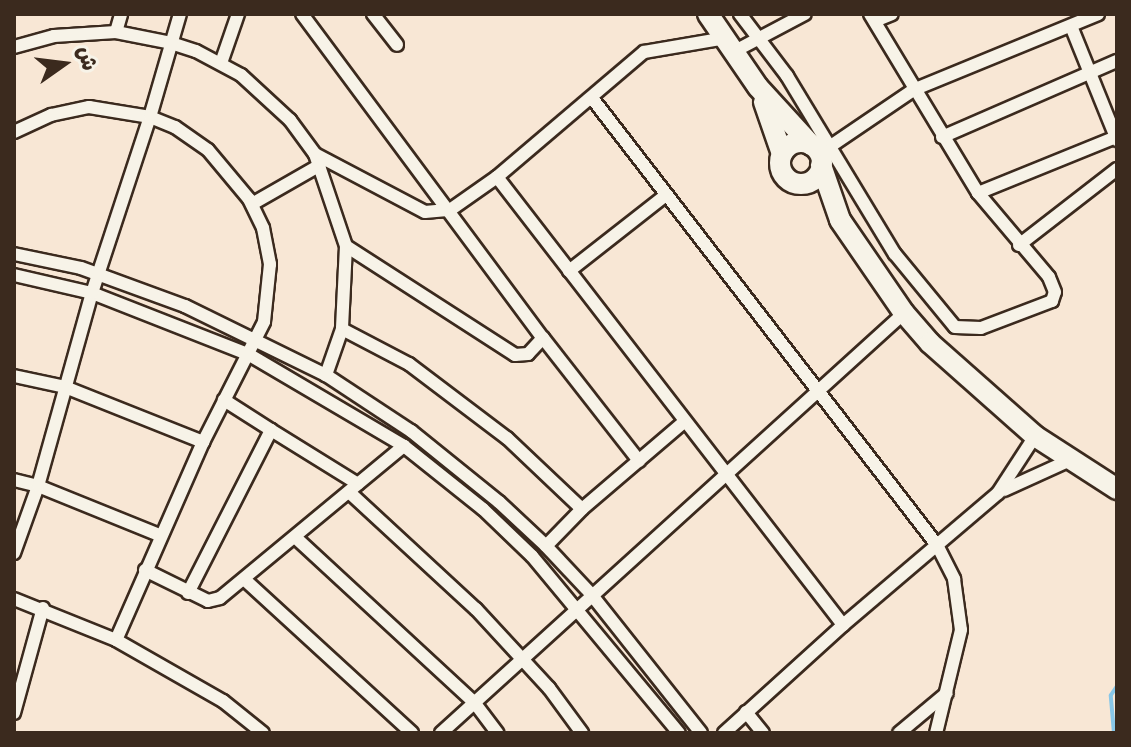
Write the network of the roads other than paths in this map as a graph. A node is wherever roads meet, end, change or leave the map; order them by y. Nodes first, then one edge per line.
1 (121, 14) edge
2 (180, 14) edge
3 (238, 14) edge
4 (302, 14) edge
5 (373, 14) edge
6 (708, 14) edge
7 (740, 14) edge
8 (805, 14) edge
9 (892, 14) edge
10 (1098, 14) edge
11 (872, 18) edge
12 (1071, 26) junction
13 (116, 32) junction
14 (759, 39) junction
15 (171, 43) junction
16 (397, 45) dead end
17 (730, 45) junction
18 (14, 47) edge
19 (1117, 61) edge
20 (221, 63) junction
21 (1089, 72) junction
22 (758, 87) junction
23 (913, 90) junction
24 (592, 98) junction
25 (150, 117) junction
26 (14, 132) edge
27 (942, 137) junction
28 (1116, 138) edge
29 (820, 152) junction
30 (782, 154) junction
31 (317, 160) junction
32 (1117, 169) edge
33 (497, 177) junction
34 (797, 184) junction
35 (978, 193) junction
36 (666, 195) junction
37 (252, 204) junction
38 (450, 210) junction
39 (840, 220) junction
40 (1019, 245) junction
41 (346, 246) junction
42 (14, 254) edge
43 (569, 271) junction
44 (98, 274) junction
45 (14, 275) edge
46 (92, 293) junction
47 (904, 313) junction
48 (342, 329) junction
49 (256, 338) junction
50 (543, 338) junction
51 (248, 354) junction
52 (326, 375) junction
53 (14, 376) edge
54 (65, 387) junction
55 (817, 389) junction
56 (224, 400) junction
57 (684, 422) junction
58 (271, 430) junction
59 (1035, 436) junction
60 (203, 442) junction
61 (404, 446) junction
62 (1070, 460) junction
63 (639, 461) junction
64 (724, 475) junction
65 (14, 480) edge
66 (38, 486) junction
67 (354, 488) junction
68 (1117, 489) edge
69 (998, 493) junction
70 (582, 509) junction
71 (159, 535) junction
72 (295, 537) junction
73 (937, 545) junction
74 (546, 546) junction
75 (14, 553) edge
76 (145, 570) junction
77 (244, 579) junction
78 (188, 593) junction
79 (591, 594) junction
80 (14, 599) edge
81 (576, 607) junction
82 (43, 608) junction
83 (843, 625) junction
84 (116, 640) junction
85 (522, 658) junction
86 (947, 693) junction
87 (474, 702) junction
88 (746, 712) junction
89 (14, 713) edge
90 (263, 733) edge
91 (412, 733) edge
92 (441, 733) edge
93 (497, 733) edge
94 (582, 733) edge
95 (679, 733) edge
96 (701, 733) edge
97 (724, 733) edge
98 (763, 733) edge
99 (899, 733) edge
100 (936, 733) edge

1 - 13 street
2 - 15 street
3 - 20 street
4 - 38 street
5 - 16 street
6 - 17 main road
7 - 14 street
8 - 14 street
9 - 11 street
10 - 12 street
11 - 23 street
12 - 21 street
12 - 23 street
13 - 15 street
13 - 18 street
14 - 17 street
14 - 29 street
15 - 20 street
15 - 25 street
17 - 22 main road
17 - 24 street
19 - 21 street
20 - 31 street
21 - 27 street
21 - 28 street
22 - 29 main road
22 - 30 main road
23 - 27 street
23 - 29 street
24 - 33 street
24 - 36 street
25 - 26 street
25 - 37 street
25 - 44 street
27 - 35 street
28 - 35 street
29 - 30 main road
29 - 34 main road
29 - 39 main road
29 - 40 street
30 - 34 main road
31 - 37 street
31 - 38 street
31 - 41 street
32 - 40 street
33 - 38 street
33 - 43 street
34 - 39 main road
35 - 40 street
36 - 43 street
36 - 55 street
37 - 49 street
38 - 50 street
39 - 47 main road
41 - 48 street
41 - 50 street
42 - 44 street
43 - 57 street
44 - 46 street
44 - 49 street
45 - 46 street
46 - 51 street
46 - 54 street
47 - 55 street
47 - 59 main road
48 - 52 street
48 - 70 street
49 - 51 street
49 - 52 street
50 - 63 street
51 - 56 street
51 - 61 street
52 - 74 street
53 - 54 street
54 - 60 street
54 - 66 street
55 - 64 street
55 - 73 street
56 - 58 street
56 - 60 street
57 - 63 street
57 - 64 street
58 - 67 street
58 - 78 street
59 - 62 main road
59 - 69 street
60 - 71 street
61 - 67 street
61 - 81 street
62 - 68 main road
62 - 69 street
63 - 70 street
64 - 79 street
64 - 83 street
65 - 66 street
66 - 71 street
66 - 75 street
67 - 72 street
67 - 85 street
69 - 73 street
70 - 74 street
71 - 76 street
72 - 77 street
72 - 87 street
73 - 83 street
73 - 86 street
74 - 79 street
76 - 78 street
76 - 84 street
77 - 78 street
77 - 91 street
79 - 81 street
79 - 96 street
80 - 82 street
81 - 85 street
81 - 95 street
82 - 84 street
82 - 89 street
83 - 88 street
84 - 90 street
85 - 87 street
85 - 94 street
86 - 99 street
86 - 100 street
87 - 92 street
87 - 93 street
88 - 97 street
88 - 98 street

